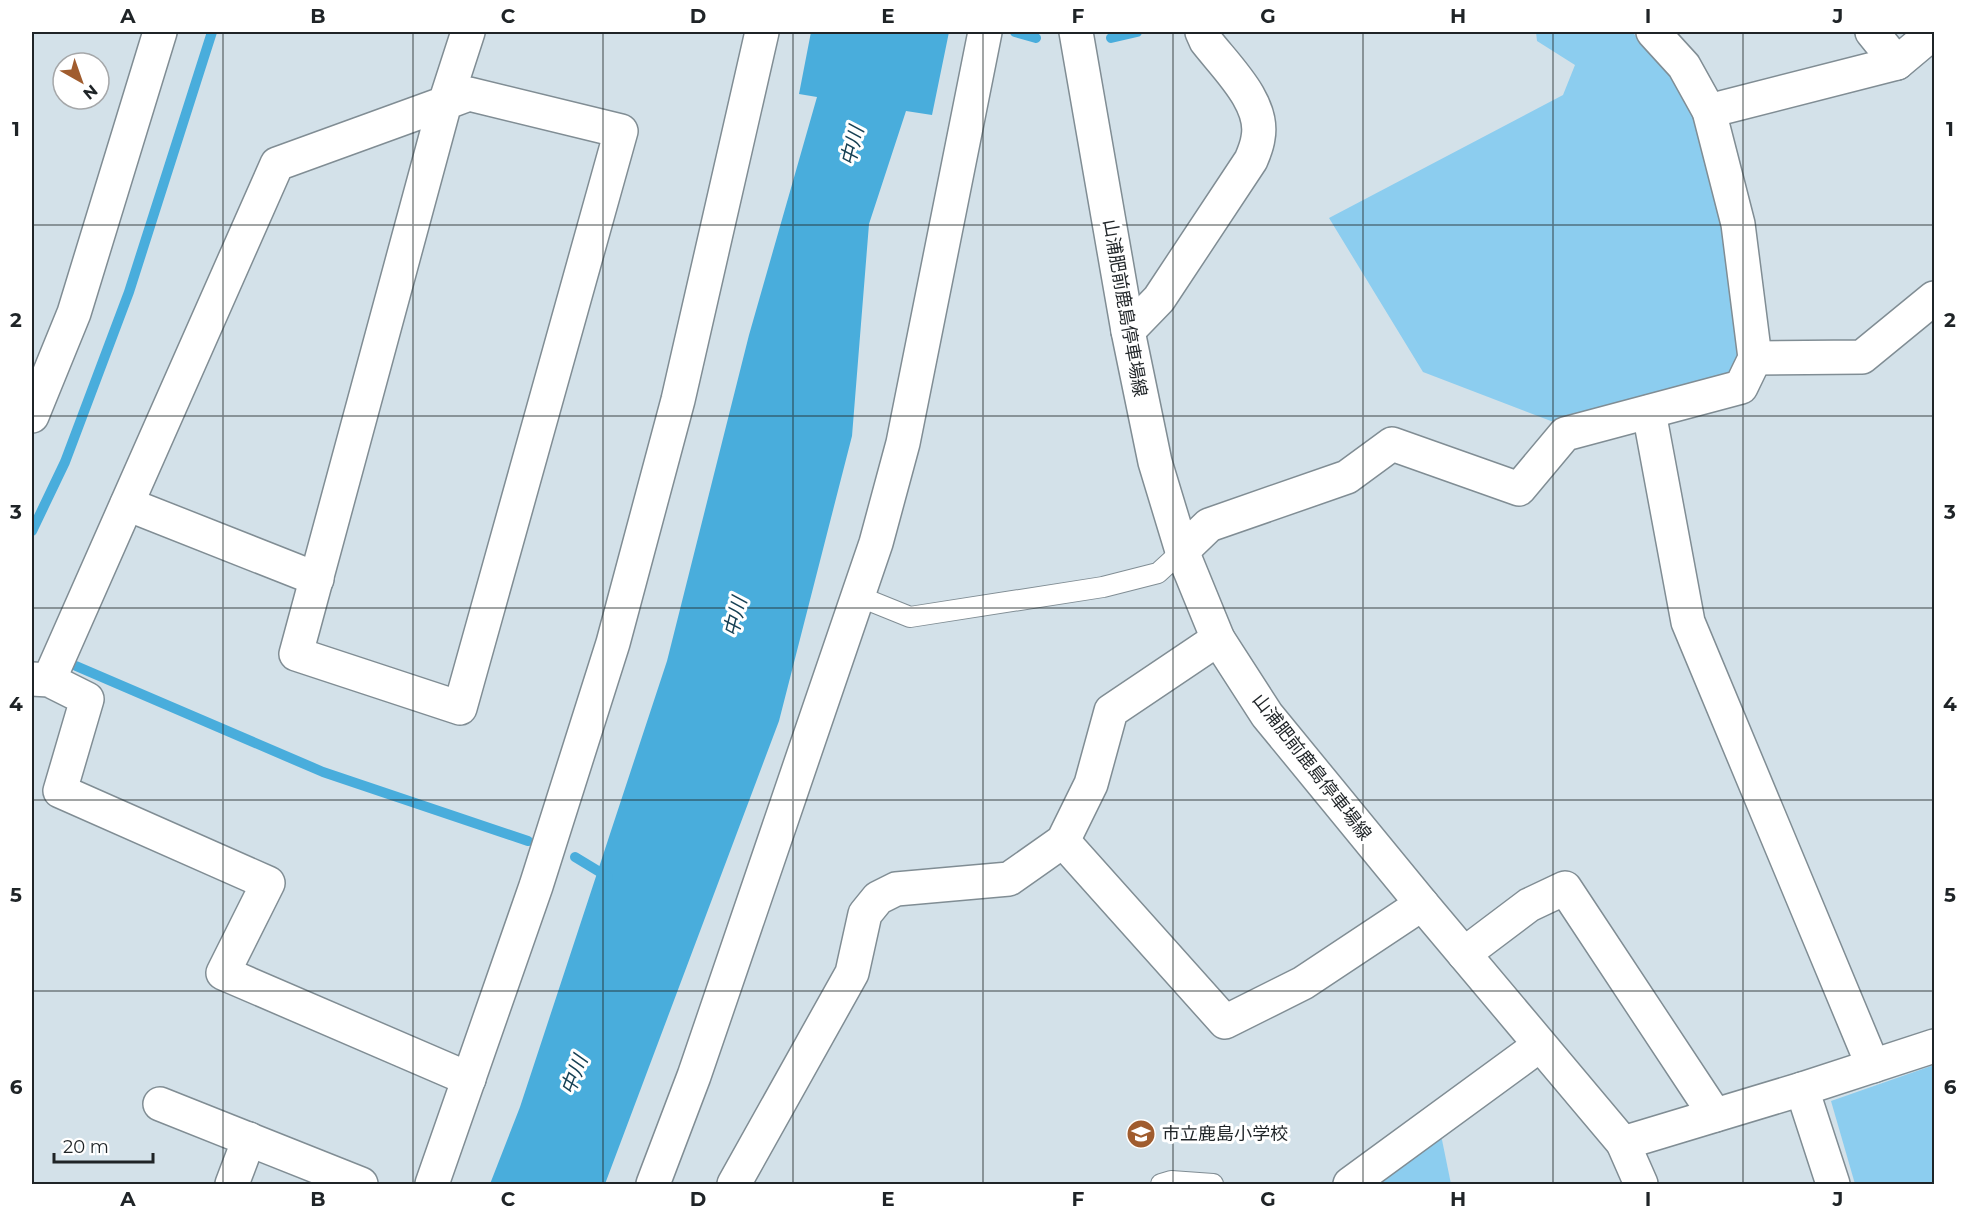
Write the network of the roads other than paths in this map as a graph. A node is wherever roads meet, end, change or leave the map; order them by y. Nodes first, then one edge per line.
1 (160, 32) edge
2 (468, 32) edge
3 (762, 32) edge
4 (985, 32) edge
5 (1076, 32) edge
6 (1202, 32) edge
7 (1653, 32) edge
8 (1872, 32) edge
9 (1935, 32) edge
10 (1897, 63) junction
11 (445, 103) junction
12 (1709, 111) junction
13 (1935, 298) edge
14 (1128, 331) junction
15 (1755, 358) junction
16 (1649, 411) junction
17 (32, 417) edge
18 (127, 504) junction
19 (1182, 551) junction
20 (317, 579) junction
21 (858, 596) junction
22 (1218, 639) junction
23 (40, 679) edge
24 (1063, 842) junction
25 (1422, 904) junction
26 (1464, 954) junction
27 (1540, 1045) junction
28 (1935, 1046) edge
29 (1873, 1066) junction
30 (469, 1079) junction
31 (1802, 1089) junction
32 (160, 1104) dead end
33 (1715, 1115) junction
34 (249, 1140) junction
35 (1623, 1143) junction
36 (232, 1185) edge
37 (361, 1185) edge
38 (432, 1185) edge
39 (652, 1185) edge
40 (734, 1185) edge
41 (1161, 1185) edge
42 (1213, 1185) edge
43 (1350, 1185) edge
44 (1641, 1185) edge
45 (1833, 1185) edge

1 - 17 street
2 - 11 street
3 - 30 street
4 - 21 street
5 - 14 street, 山浦肥前鹿島停車場線
6 - 14 street
7 - 12 street
8 - 10 street
9 - 10 street
10 - 12 street
11 - 18 street
11 - 20 street
11 - 20 street
12 - 15 street
13 - 15 street
14 - 19 street, 山浦肥前鹿島停車場線
15 - 16 street
16 - 19 street
16 - 29 street
18 - 20 street
18 - 23 street
19 - 21 lane
19 - 22 street, 山浦肥前鹿島停車場線
21 - 39 street
22 - 24 street
22 - 25 street, 山浦肥前鹿島停車場線
23 - 30 street
24 - 25 street
24 - 40 street
25 - 26 street, 山浦肥前鹿島停車場線
26 - 27 street, 山浦肥前鹿島停車場線
26 - 33 street
27 - 35 street, 山浦肥前鹿島停車場線
27 - 43 street
28 - 29 street
29 - 31 street
30 - 38 street
31 - 33 street
31 - 45 street
32 - 34 street
33 - 35 street
34 - 36 street
34 - 37 street
35 - 44 street, 山浦肥前鹿島停車場線
41 - 42 lane

